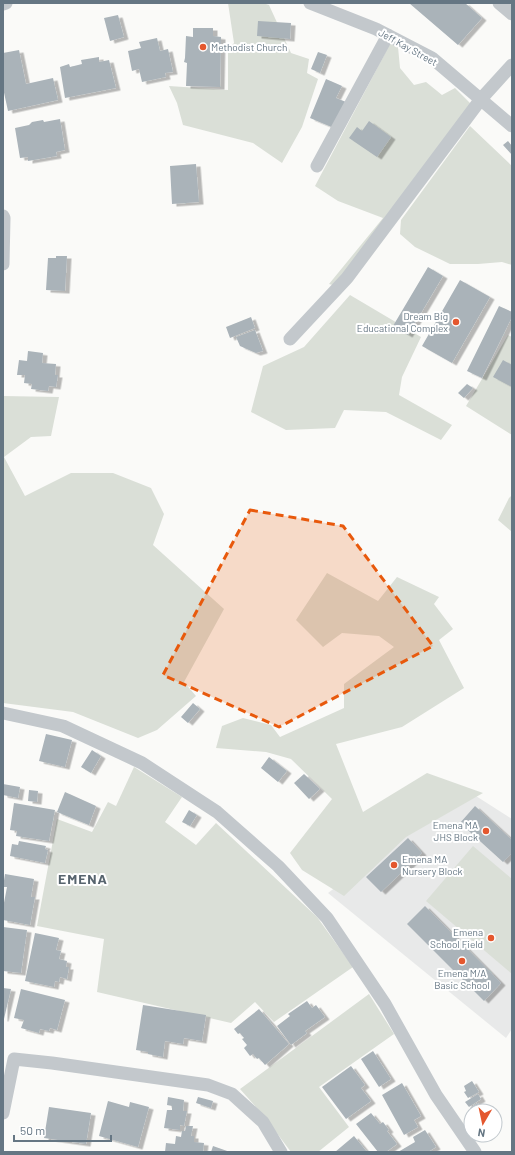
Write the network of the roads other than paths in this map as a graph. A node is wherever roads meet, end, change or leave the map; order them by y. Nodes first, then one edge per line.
1 (6, 3) edge
2 (310, 3) edge
3 (499, 3) edge
4 (3, 4) edge
5 (512, 14) edge
6 (388, 35) junction
7 (512, 65) edge
8 (481, 99) junction
9 (512, 126) edge
10 (317, 166) dead end
11 (3, 216) edge
12 (3, 264) edge
13 (290, 338) dead end
14 (3, 713) edge
15 (8, 1058) edge
16 (3, 1113) edge
17 (281, 1152) edge
18 (475, 1152) edge

1 - 4 street
2 - 6 street, Jeff Kay Street
3 - 5 street
6 - 8 street, Jeff Kay Street
6 - 10 street
7 - 8 street
8 - 9 street, Jeff Kay Street
8 - 13 street
11 - 12 street
14 - 18 street
15 - 16 street
15 - 17 street

